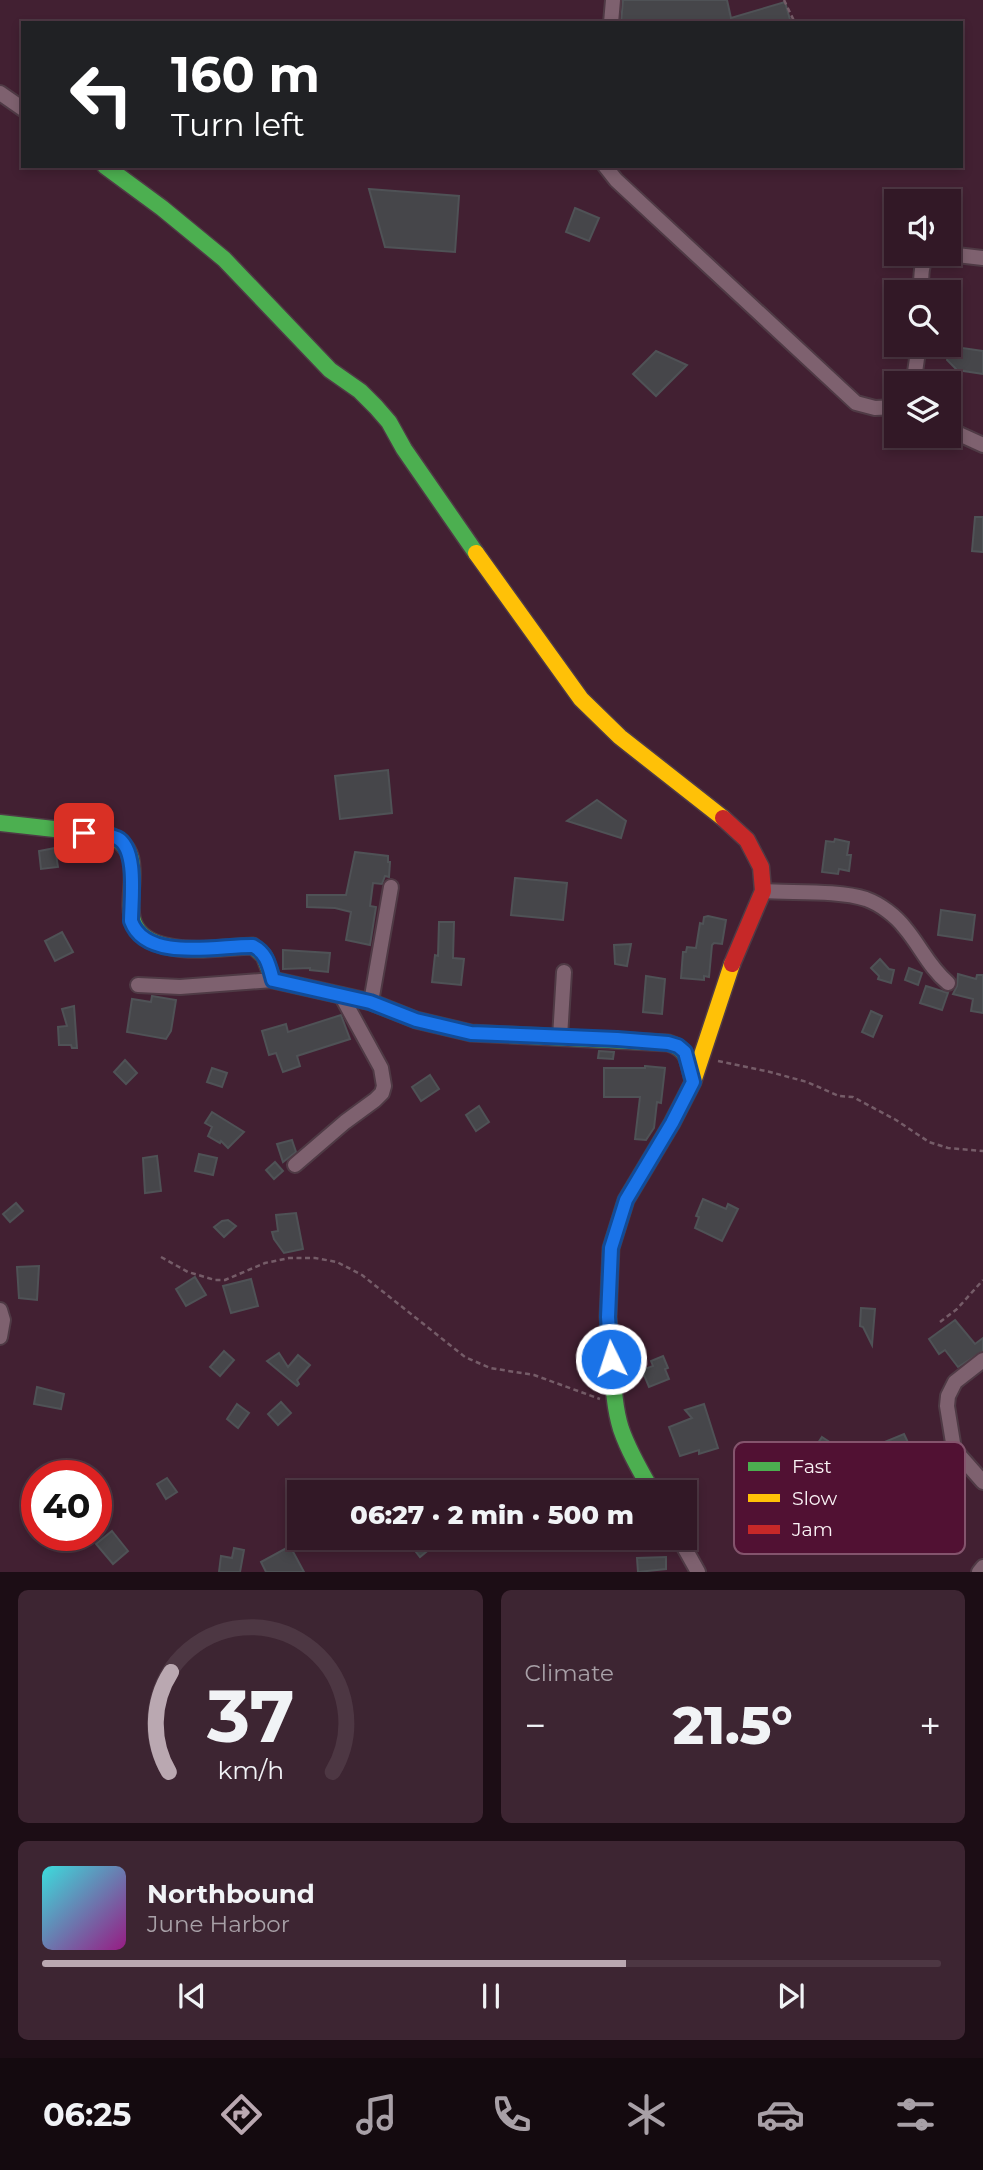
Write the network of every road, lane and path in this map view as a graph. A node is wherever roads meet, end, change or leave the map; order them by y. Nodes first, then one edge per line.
1 (613, 0) edge
2 (783, 0) edge
3 (611, 21) edge
4 (794, 21) edge
5 (0, 93) edge
6 (21, 108) edge
7 (108, 168) edge
8 (607, 168) edge
9 (961, 255) edge
10 (983, 258) edge
11 (884, 408) edge
12 (961, 435) edge
13 (983, 445) edge
14 (0, 823) edge
15 (391, 887) dead end
16 (763, 891) junction
17 (564, 972) dead end
18 (273, 980) junction
19 (948, 983) dead end
20 (138, 985) dead end
21 (341, 995) junction
22 (370, 1002) junction
23 (560, 1037) junction
24 (702, 1058) junction
25 (693, 1082) junction
26 (983, 1151) edge
27 (295, 1165) dead end
28 (161, 1257) dead end
29 (983, 1280) edge
30 (0, 1310) edge
31 (940, 1322) dead end
32 (0, 1337) edge
33 (983, 1360) edge
34 (616, 1405) junction
35 (953, 1442) edge
36 (965, 1462) edge
37 (646, 1480) edge
38 (983, 1482) edge
39 (686, 1550) edge
40 (983, 1567) edge
41 (698, 1572) edge
42 (979, 1572) edge

1 - 3 street
2 - 4 path
5 - 6 street
7 - 16 street
8 - 11 street
9 - 10 street
12 - 13 street
14 - 18 street
15 - 22 street
16 - 19 street
16 - 24 street
17 - 23 street
18 - 20 street
18 - 21 street
21 - 22 street
21 - 27 street
22 - 23 street
23 - 25 street
24 - 25 street
24 - 26 path
25 - 34 street
28 - 34 path
29 - 31 path
30 - 32 street
33 - 35 street
34 - 37 street
36 - 38 street
39 - 41 street
40 - 42 street

